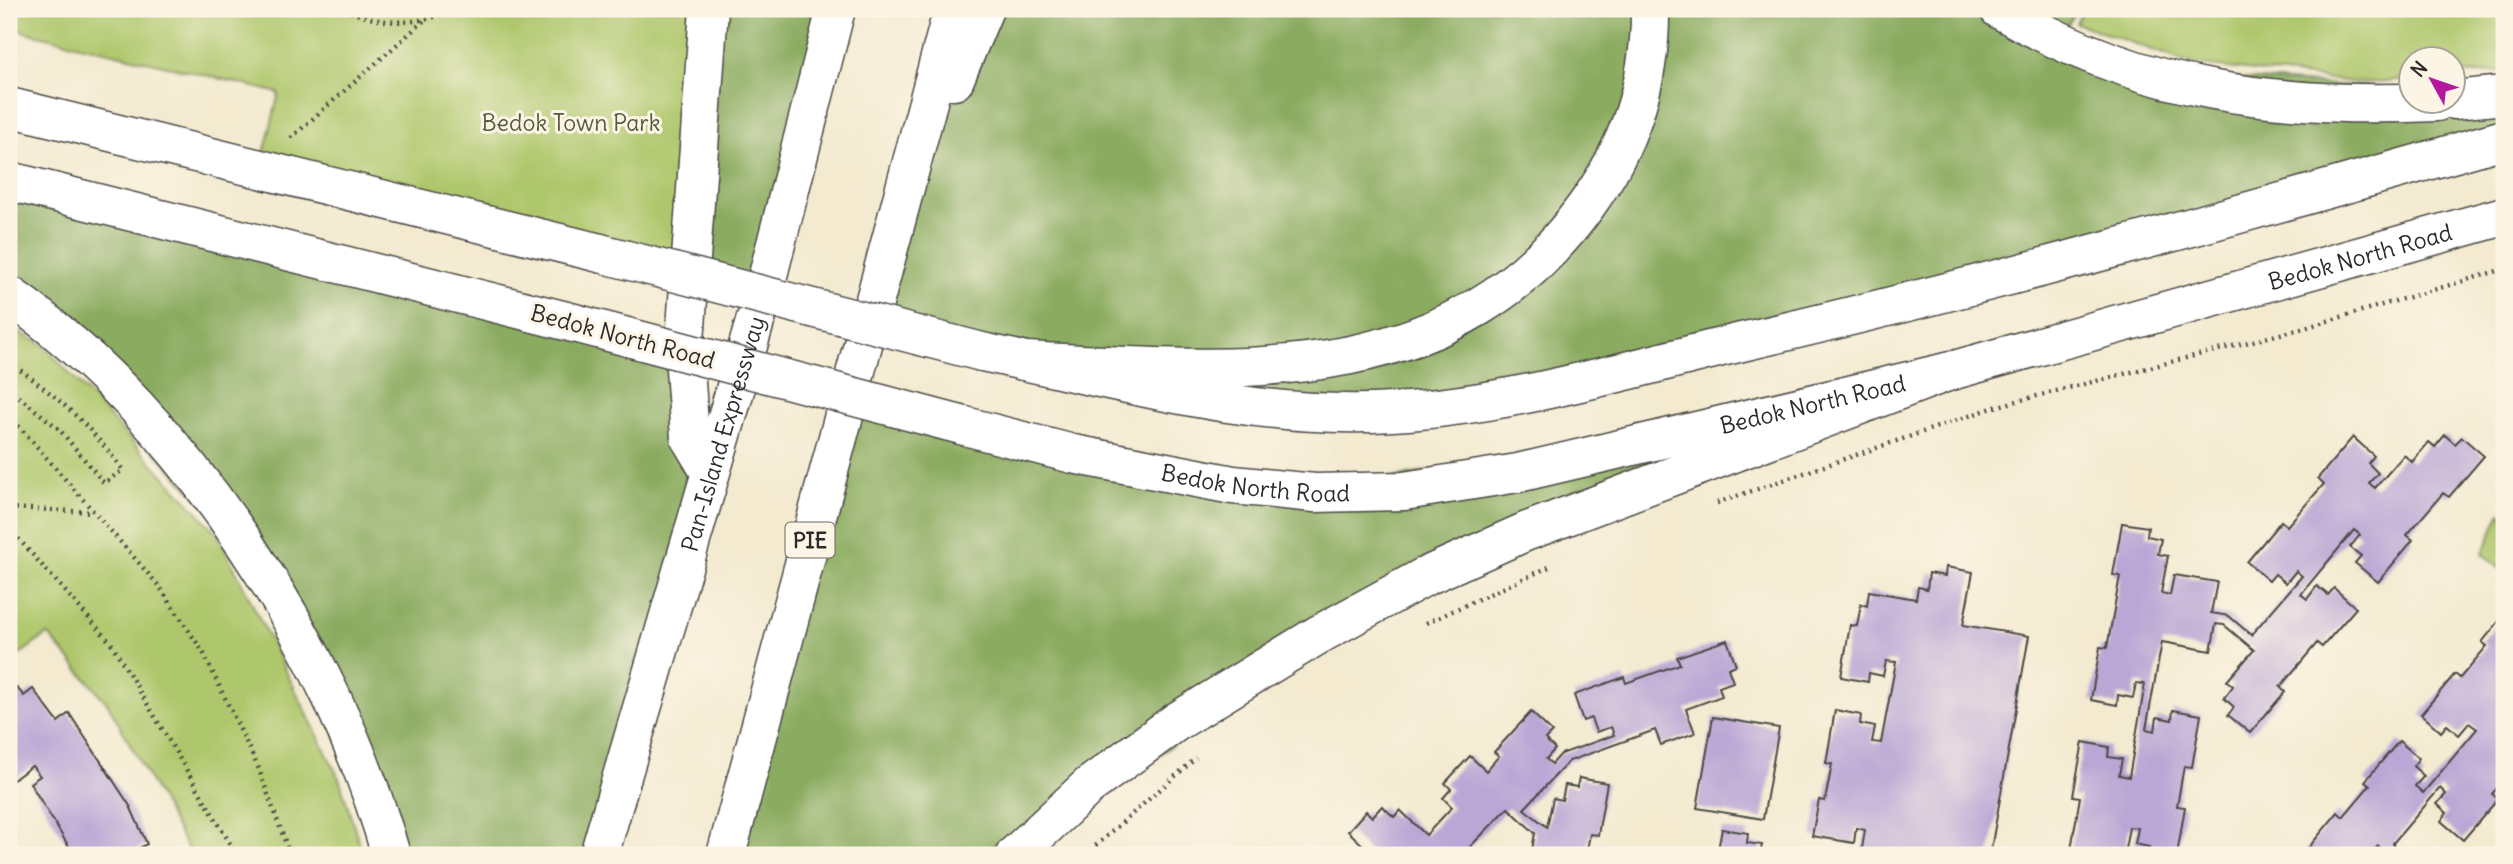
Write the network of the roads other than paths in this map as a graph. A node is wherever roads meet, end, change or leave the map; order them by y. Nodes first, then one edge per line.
1 (709, 9) edge
2 (836, 9) edge
3 (953, 9) edge
4 (984, 9) edge
5 (1650, 9) edge
6 (1999, 9) edge
7 (2504, 95) edge
8 (2468, 99) edge
9 (2398, 103) edge
10 (9, 107) edge
11 (2504, 139) edge
12 (9, 181) edge
13 (2504, 216) edge
14 (895, 225) junction
15 (9, 295) edge
16 (1024, 361) junction
17 (1947, 372) junction
18 (709, 470) junction
19 (391, 855) edge
20 (599, 855) edge
21 (726, 855) edge
22 (1015, 855) edge

1 - 18 main road
2 - 18 main road, Pan-Island Expressway
3 - 14 main road, PIE
4 - 14 main road
5 - 16 main road
6 - 9 main road
7 - 8 main road
10 - 16 main road, bridge
11 - 16 main road
12 - 17 main road, Bedok North Road, bridge
13 - 17 main road, Bedok North Road
14 - 21 main road, PIE
15 - 19 main road
17 - 22 main road
18 - 20 main road, Pan-Island Expressway

